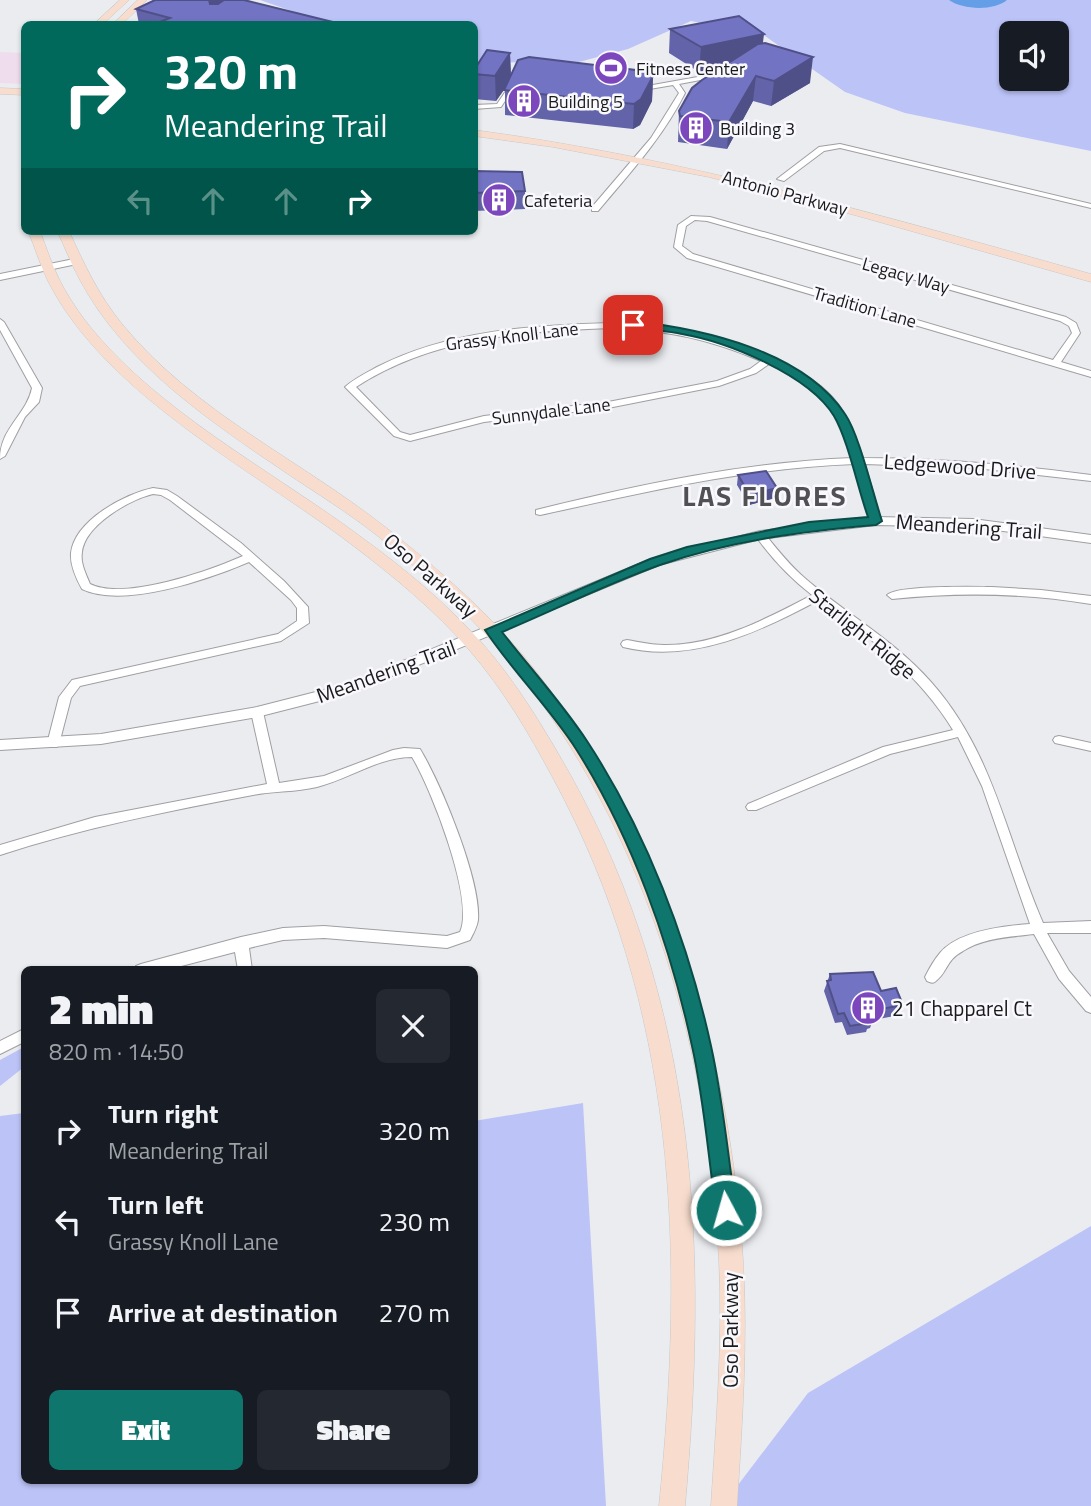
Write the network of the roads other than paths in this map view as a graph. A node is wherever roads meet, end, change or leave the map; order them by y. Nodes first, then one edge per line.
1 (125, 0) edge
2 (143, 0) edge
3 (101, 21) edge
4 (120, 21) edge
5 (728, 72) edge
6 (520, 79) edge
7 (676, 84) junction
8 (626, 88) edge
9 (0, 91) edge
10 (21, 92) edge
11 (0, 100) edge
12 (21, 101) edge
13 (478, 107) edge
14 (478, 125) edge
15 (478, 133) edge
16 (642, 153) junction
17 (806, 162) joint
18 (784, 181) junction
19 (1091, 206) edge
20 (595, 209) dead end
21 (694, 218) joint
22 (35, 235) edge
23 (64, 235) edge
24 (74, 262) junction
25 (1091, 267) edge
26 (47, 268) junction
27 (0, 277) edge
28 (1091, 278) edge
29 (0, 322) edge
30 (768, 360) junction
31 (1056, 363) junction
32 (1091, 374) edge
33 (350, 387) joint
34 (0, 456) edge
35 (857, 461) junction
36 (1091, 478) edge
37 (540, 512) dead end
38 (876, 521) junction
39 (760, 535) junction
40 (1091, 539) edge
41 (249, 558) junction
42 (892, 595) dead end
43 (819, 596) junction
44 (1091, 600) edge
45 (493, 630) junction
46 (469, 640) junction
47 (627, 644) dead end
48 (257, 712) junction
49 (962, 732) junction
50 (1059, 740) dead end
51 (53, 744) junction
52 (0, 745) edge
53 (1091, 747) edge
54 (274, 787) junction
55 (752, 807) dead end
56 (0, 850) edge
57 (1091, 927) edge
58 (1036, 930) junction
59 (241, 943) junction
60 (156, 966) edge
61 (244, 966) edge
62 (932, 977) dead end
63 (1091, 1007) edge
64 (21, 1037) edge
65 (0, 1048) edge
66 (672, 1506) edge
67 (724, 1506) edge

1 - 3 main road
2 - 4 main road
5 - 7 street
6 - 13 street
7 - 8 street
7 - 16 street
9 - 10 main road
11 - 12 main road
14 - 16 main road, Antonio Parkway
15 - 16 main road, Antonio Parkway
16 - 18 main road, Antonio Parkway
16 - 20 street
16 - 28 main road, Antonio Parkway
17 - 18 street
17 - 19 street
18 - 25 main road, Antonio Parkway
21 - 31 street, Tradition Lane
21 - 31 street, Legacy Way
22 - 26 main road, Oso Parkway
23 - 24 main road, Oso Parkway
24 - 26 street
24 - 45 main road, Oso Parkway
26 - 27 street
26 - 46 main road, Oso Parkway
29 - 34 street
30 - 33 street, Grassy Knoll Lane
30 - 33 street, Sunnydale Lane
30 - 35 street, Grassy Knoll Lane
31 - 32 street, Tradition Lane
35 - 36 street, Ledgewood Drive
35 - 37 street, Ledgewood Drive
35 - 38 street, Grassy Knoll Lane
38 - 39 street, Meandering Trail
38 - 40 street, Meandering Trail
39 - 43 street, Starlight Ridge
39 - 45 street, Meandering Trail
41 - 41 street
41 - 51 street
42 - 44 street
43 - 47 street
43 - 49 street, Starlight Ridge
45 - 46 street, Meandering Trail
45 - 67 main road, Oso Parkway
46 - 48 street, Meandering Trail
46 - 66 main road, Oso Parkway
48 - 51 street, Meandering Trail
48 - 54 street
49 - 55 street
49 - 58 street, Starlight Ridge
50 - 53 street
51 - 52 street, Meandering Trail
54 - 56 street
54 - 59 street
57 - 58 street
58 - 62 street
58 - 63 street
59 - 60 street
59 - 61 street
64 - 65 street

